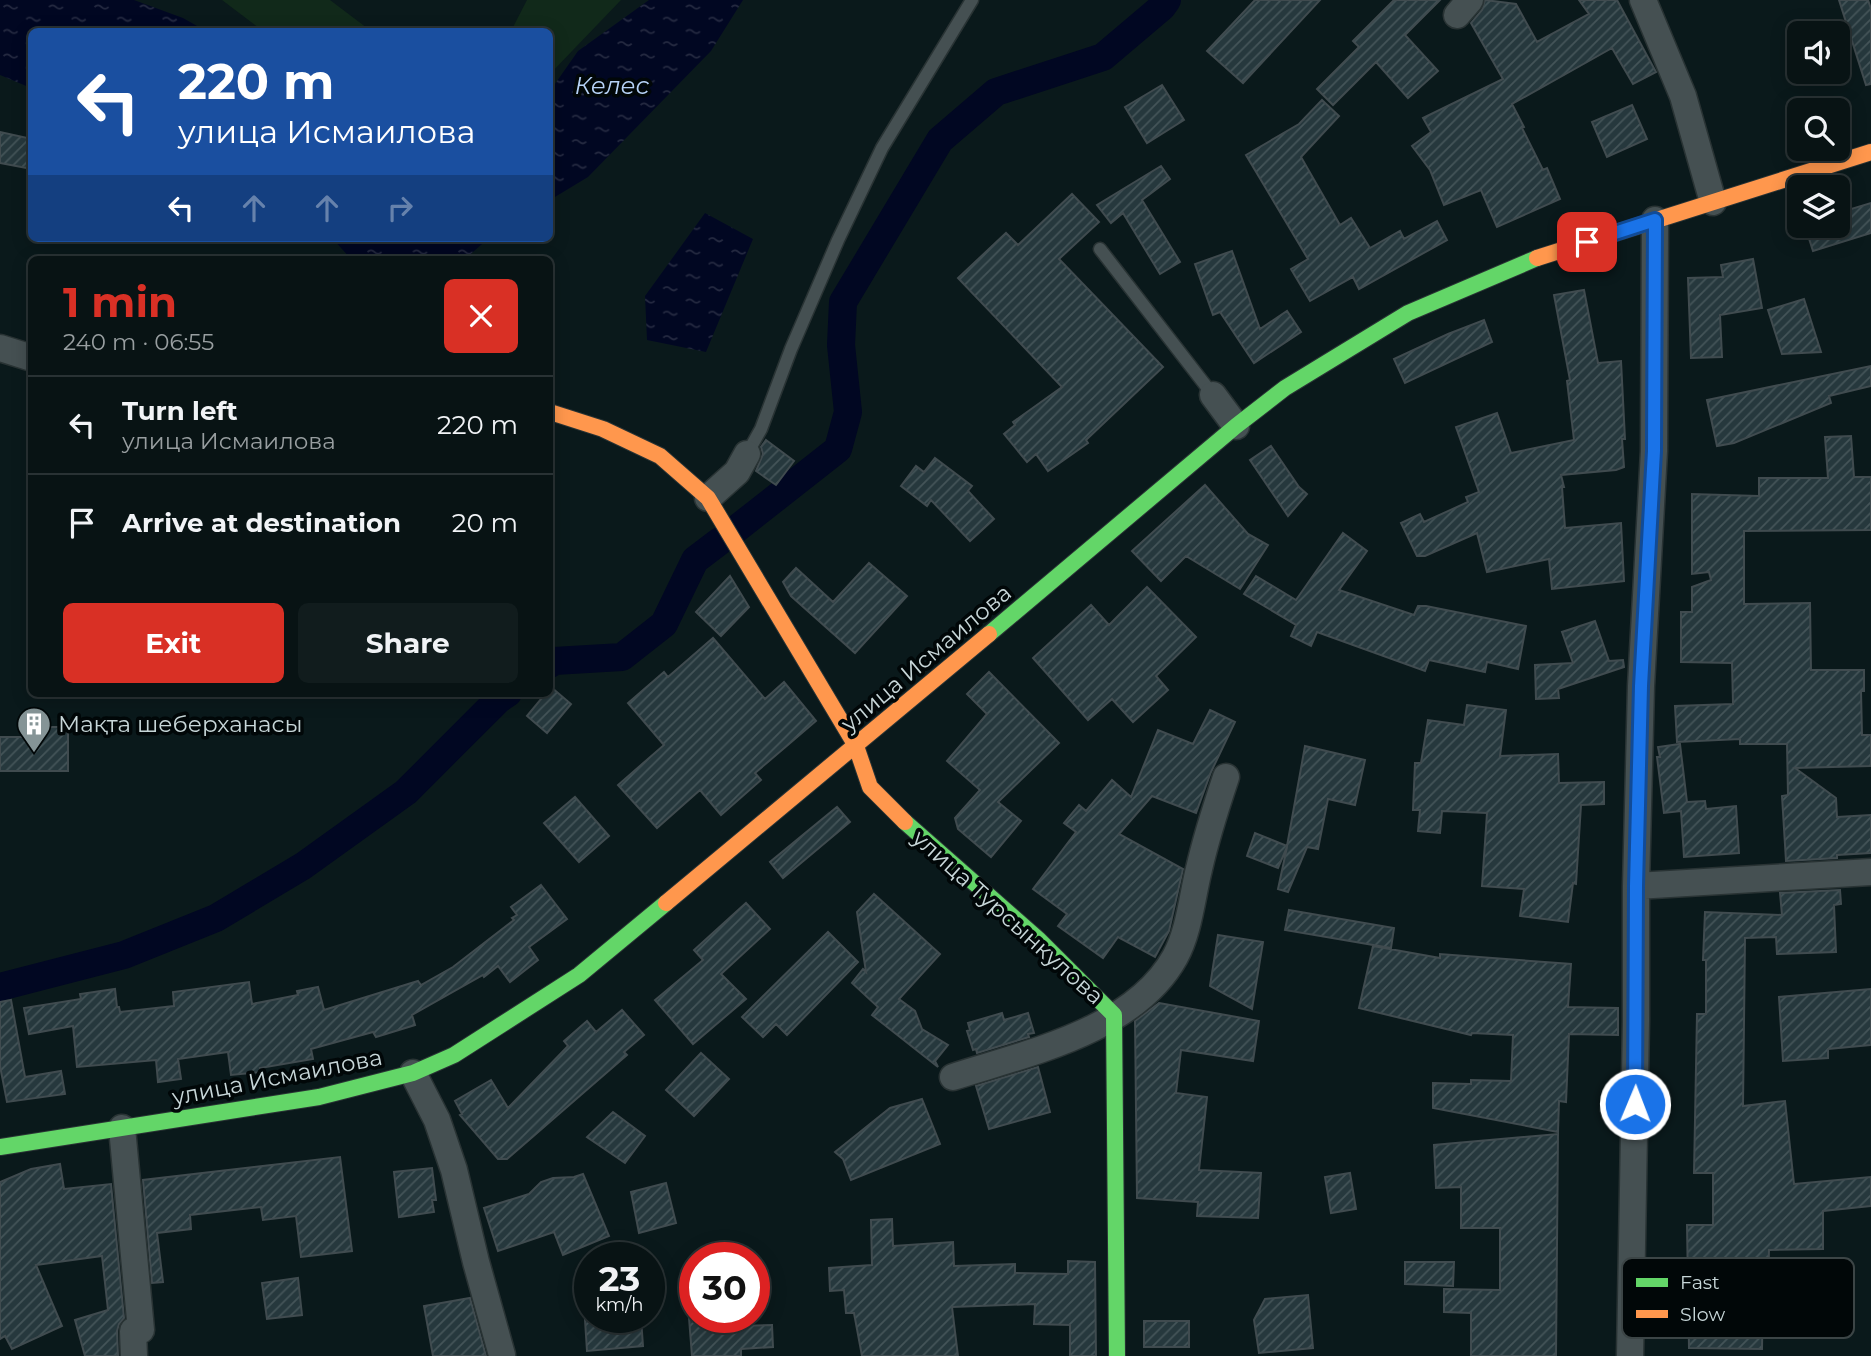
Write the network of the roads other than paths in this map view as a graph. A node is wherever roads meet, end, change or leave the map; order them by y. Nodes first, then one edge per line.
1 (972, 0) edge
2 (1650, 4) edge
3 (1871, 152) edge
4 (1713, 202) junction
5 (1655, 220) junction
6 (1100, 249) dead end
7 (0, 348) edge
8 (28, 357) edge
9 (1213, 395) joint
10 (553, 413) edge
11 (1236, 426) junction
12 (747, 454) joint
13 (708, 498) junction
14 (856, 746) junction
15 (1226, 776) dead end
16 (1871, 872) edge
17 (1636, 886) junction
18 (1114, 1015) junction
19 (413, 1073) junction
20 (953, 1077) dead end
21 (122, 1128) junction
22 (0, 1147) edge
23 (1632, 1258) edge
24 (1630, 1338) edge
25 (502, 1355) edge
26 (134, 1356) edge
27 (1117, 1356) edge
28 (1630, 1356) edge

1 - 12 lane
2 - 4 street
3 - 4 main road, улица Исмаилова
4 - 5 main road, улица Исмаилова
5 - 11 main road, улица Исмаилова
5 - 17 street
6 - 9 lane
7 - 8 street
9 - 11 street
10 - 13 main road, улица Турсынкулова
11 - 14 main road, улица Исмаилова
12 - 13 street
13 - 14 main road, улица Турсынкулова
14 - 18 main road, улица Турсынкулова
14 - 19 main road, улица Исмаилова
15 - 18 street
16 - 17 street
17 - 23 street
18 - 20 street
18 - 27 main road, улица Турсынкулова
19 - 21 main road, улица Исмаилова
19 - 25 street
21 - 22 main road, улица Исмаилова
21 - 26 street
24 - 28 street

